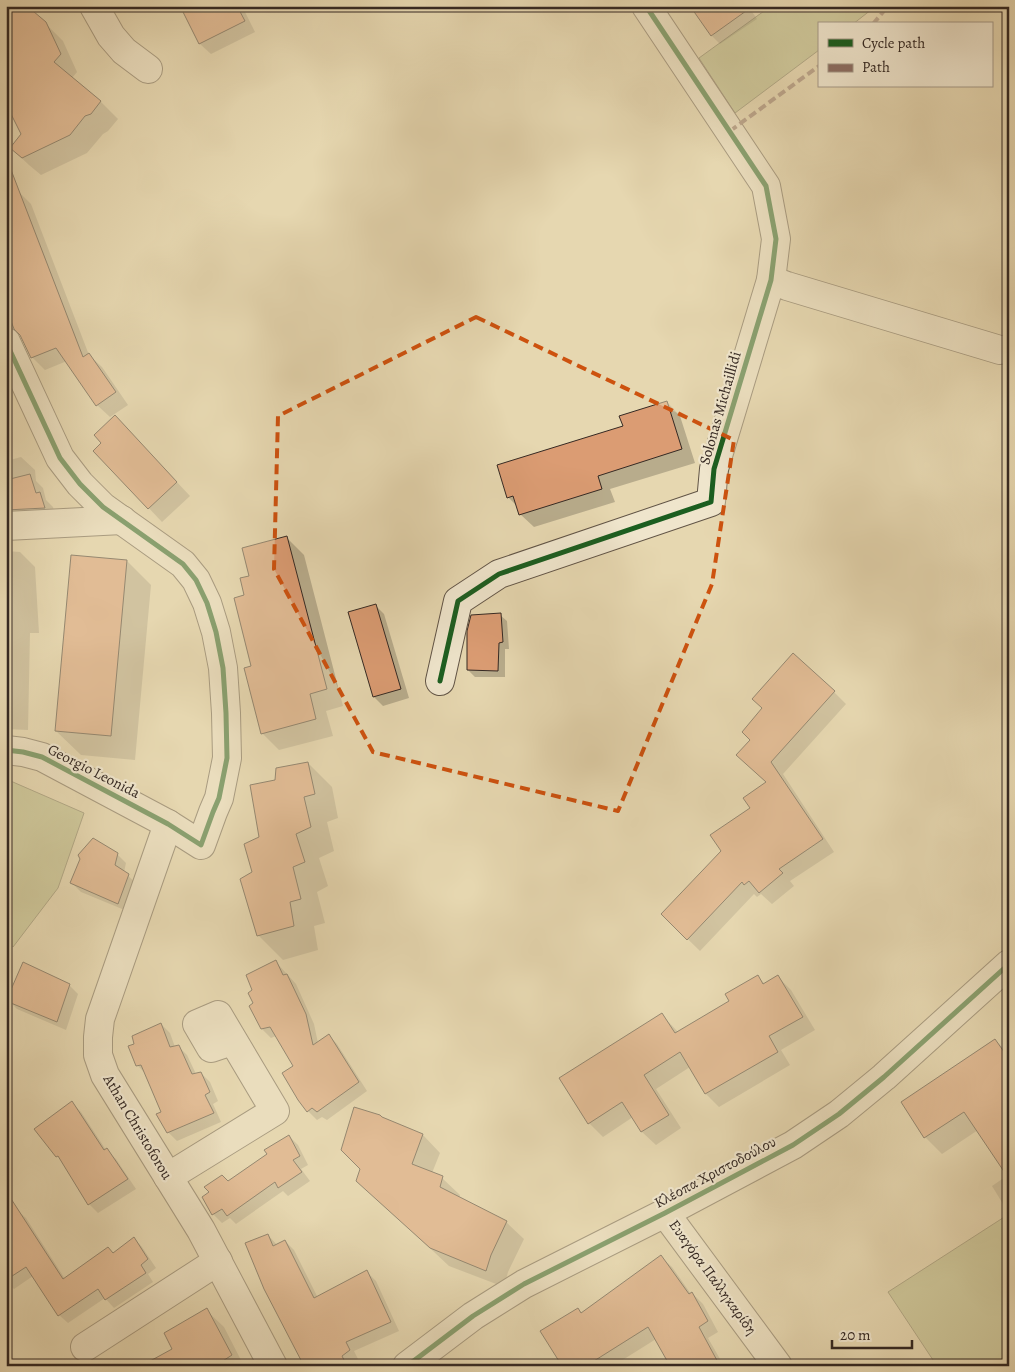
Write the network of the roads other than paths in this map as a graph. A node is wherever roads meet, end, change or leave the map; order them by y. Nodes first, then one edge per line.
1 (94, 6) edge
2 (646, 6) edge
3 (148, 69) dead end
4 (771, 280) junction
5 (6, 342) edge
6 (1000, 350) dead end
7 (122, 520) junction
8 (6, 526) edge
9 (440, 681) dead end
10 (6, 750) edge
11 (168, 824) junction
12 (1009, 964) edge
13 (232, 1041) dead end
14 (168, 1177) junction
15 (665, 1213) junction
16 (218, 1261) junction
17 (85, 1347) dead end
18 (273, 1366) edge
19 (407, 1366) edge
20 (778, 1366) edge

1 - 3 street
2 - 4 street, Solonas Michaillidi
4 - 6 street
4 - 9 street, Solonas Michaillidi
5 - 7 street
7 - 8 street
7 - 11 street
10 - 11 street, Georgio Leonida
11 - 14 street, Athan Christoforou
12 - 15 street, Κλέοπα Χριστοδούλου
13 - 14 street
14 - 16 street, Athan Christoforou
15 - 19 street, Κλέοπα Χριστοδούλου
15 - 20 street, Ευαγόρα Παλληκαρίδη
16 - 17 street
16 - 18 street, Athan Christoforou

